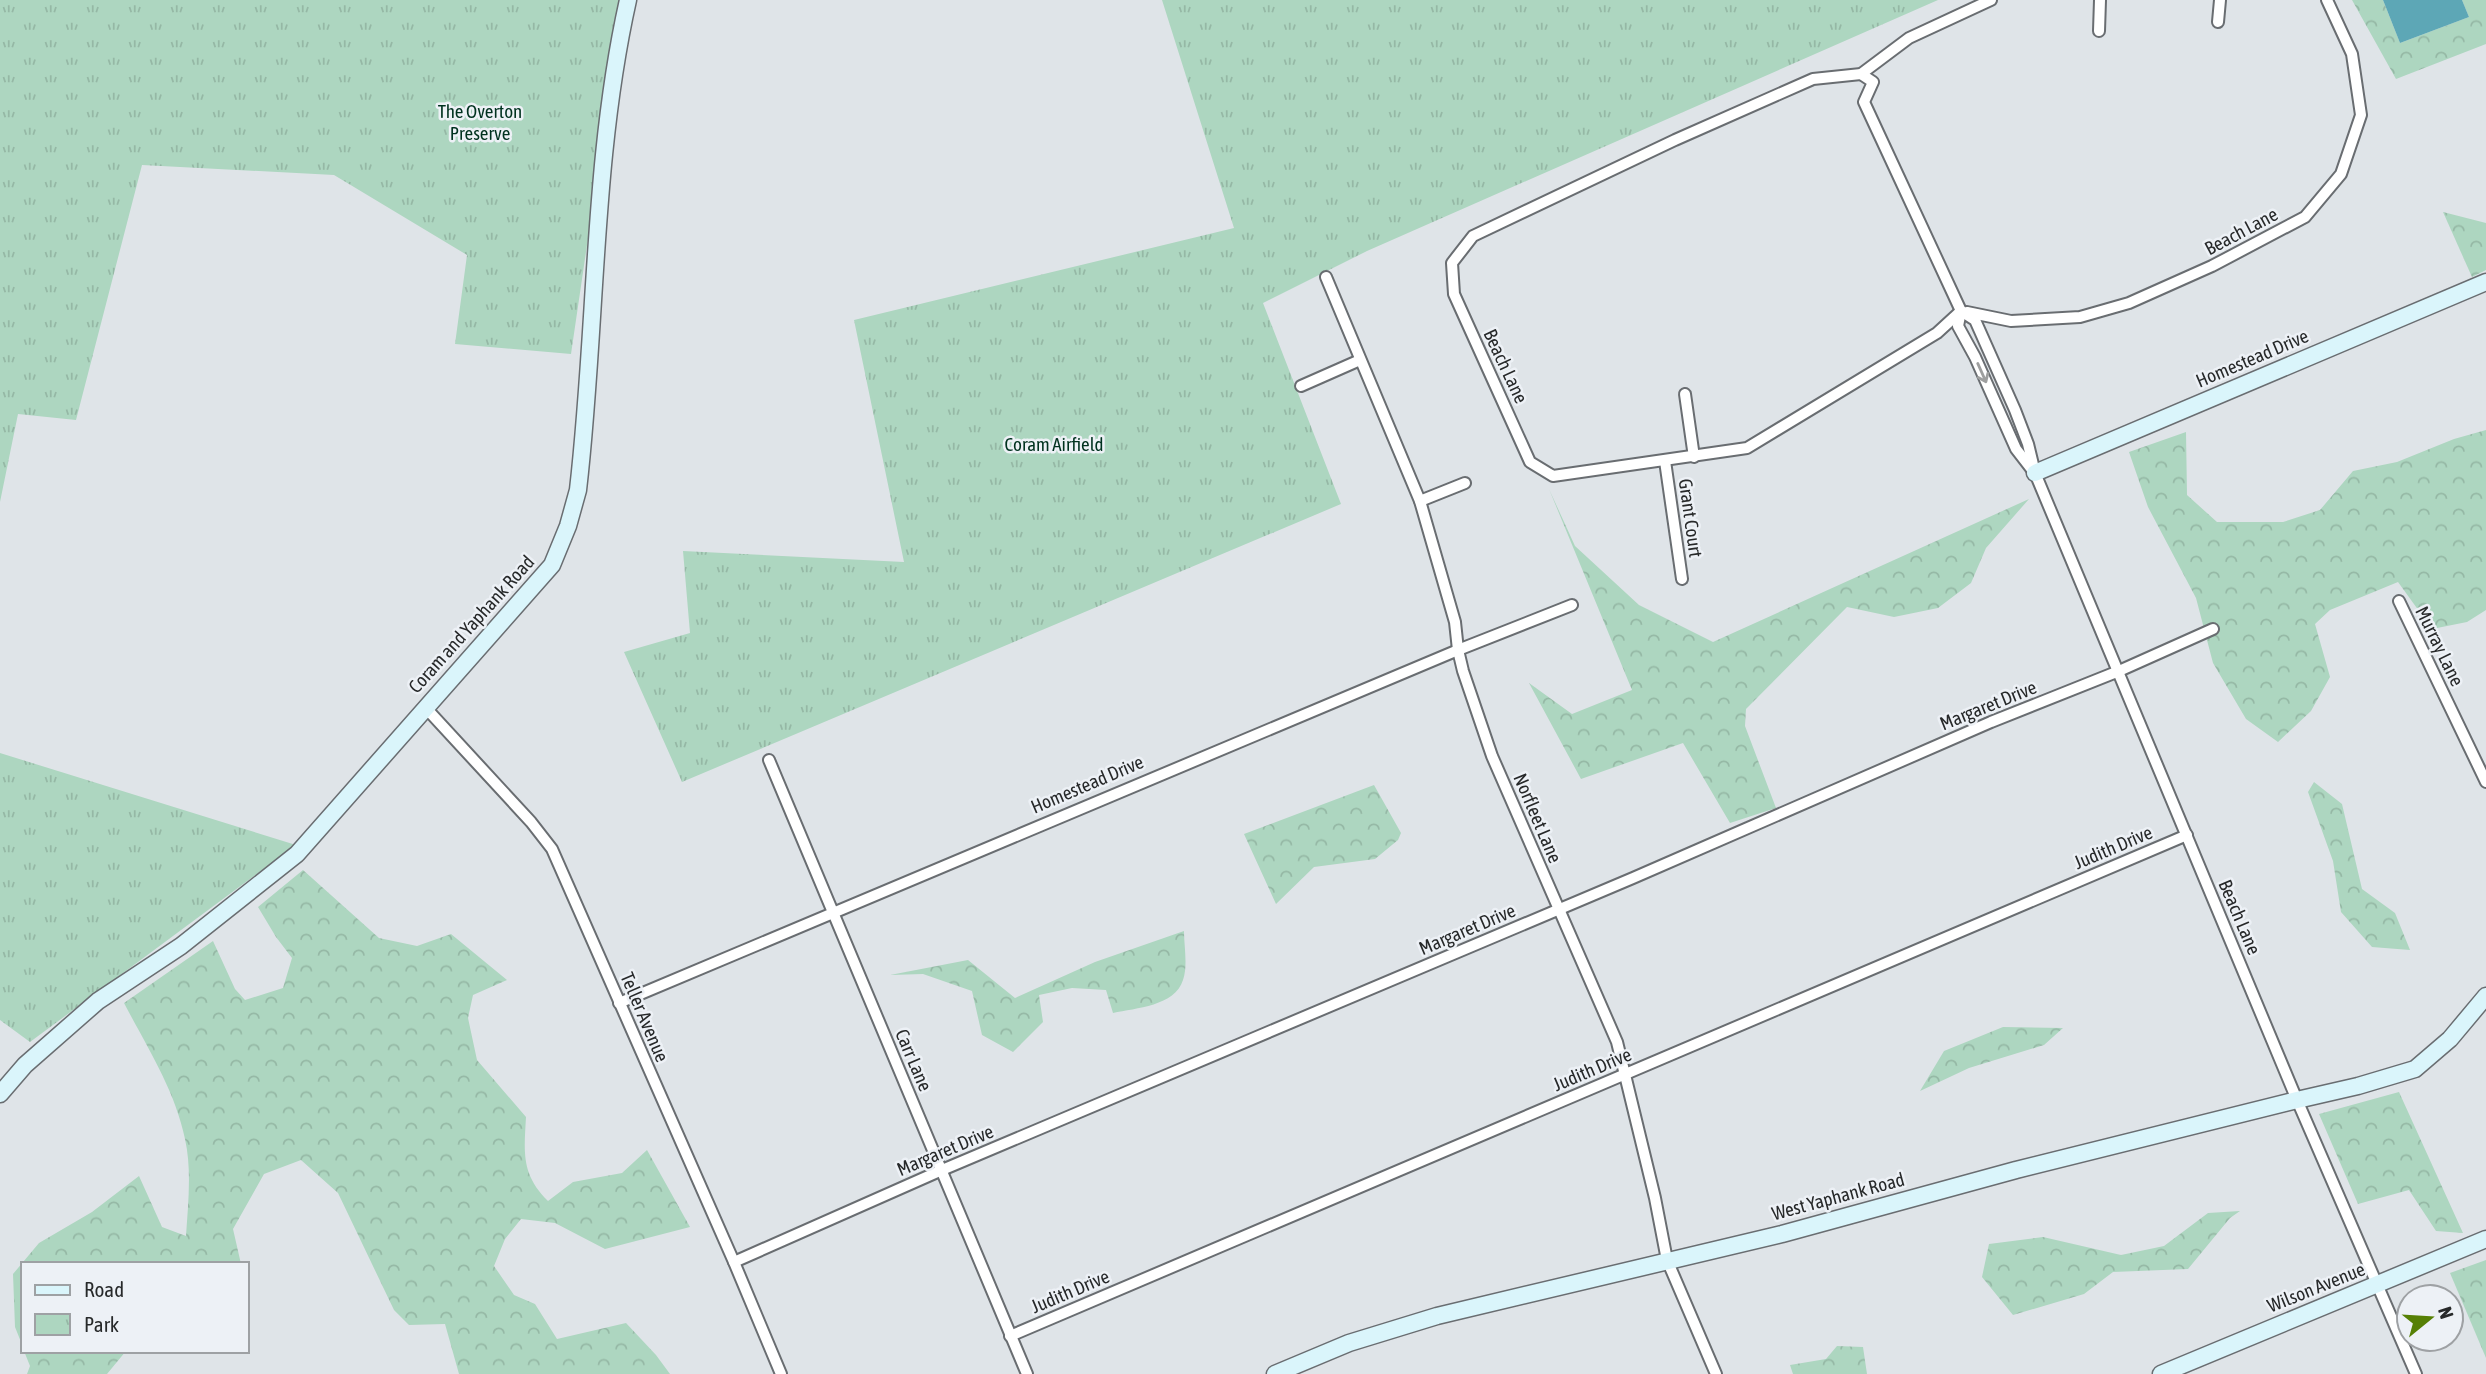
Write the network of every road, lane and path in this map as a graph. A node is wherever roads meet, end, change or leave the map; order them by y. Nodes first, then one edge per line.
1 (628, 0) edge
2 (1991, 0) edge
3 (2100, 0) edge
4 (2220, 0) edge
5 (2328, 0) edge
6 (2218, 22) dead end
7 (2099, 31) dead end
8 (1861, 74) junction
9 (1326, 277) dead end
10 (2486, 282) edge
11 (1961, 311) junction
12 (1360, 360) junction
13 (1301, 386) dead end
14 (1685, 394) dead end
15 (1694, 457) junction
16 (1665, 461) junction
17 (2035, 473) junction
18 (1465, 483) dead end
19 (1420, 501) junction
20 (1682, 579) dead end
21 (2399, 601) dead end
22 (1572, 605) dead end
23 (2213, 629) dead end
24 (1458, 650) junction
25 (2119, 671) junction
26 (425, 707) junction
27 (769, 760) dead end
28 (2486, 782) edge
29 (2187, 835) junction
30 (1560, 909) junction
31 (833, 914) junction
32 (2486, 996) edge
33 (619, 1003) junction
34 (1624, 1075) junction
35 (0, 1094) edge
36 (2297, 1100) junction
37 (942, 1170) junction
38 (2486, 1238) edge
39 (1667, 1260) junction
40 (734, 1262) junction
41 (2378, 1284) junction
42 (1010, 1336) junction
43 (781, 1374) edge
44 (1027, 1374) edge
45 (1275, 1374) edge
46 (1716, 1374) edge
47 (2161, 1374) edge
48 (2416, 1374) edge

1 - 26 street, Coram and Yaphank Road
2 - 8 street
3 - 7 street
4 - 6 street
5 - 11 street, Beach Lane
8 - 11 street, Beach Lane
8 - 16 street, Beach Lane
9 - 12 street, Norfleet Lane
10 - 17 street, Homestead Drive
11 - 15 street, Beach Lane
11 - 17 street, Beach Lane
11 -> 17 street, Beach Lane
12 - 13 street
12 - 19 street, Norfleet Lane
14 - 15 street
15 - 16 street, Beach Lane
16 - 20 street, Grant Court
17 - 25 street, Beach Lane
18 - 19 street
19 - 24 street, Norfleet Lane
21 - 28 street, Murray Lane
22 - 24 street, Homestead Drive
23 - 25 street, Margaret Drive
24 - 30 street, Norfleet Lane
24 - 31 street, Homestead Drive
25 - 29 street, Beach Lane
25 - 30 street, Margaret Drive
26 - 33 street, Teller Avenue
26 - 35 street, Coram and Yaphank Road
27 - 31 street, Carr Lane
29 - 34 street, Judith Drive
29 - 36 street, Beach Lane
30 - 34 street, Norfleet Lane
30 - 37 street, Margaret Drive
31 - 33 street, Homestead Drive
31 - 37 street, Carr Lane
32 - 36 street, West Yaphank Road
33 - 40 street, Teller Avenue
34 - 39 street, Norfleet Lane
34 - 42 street, Judith Drive
36 - 39 street, West Yaphank Road
36 - 41 street, Beach Lane
37 - 40 street, Margaret Drive
37 - 42 street, Carr Lane
38 - 41 street, Wilson Avenue
39 - 45 street, West Yaphank Road
39 - 46 street, Norfleet Lane
40 - 43 street, Teller Avenue
41 - 47 street, Wilson Avenue
41 - 48 street, Beach Lane
42 - 44 street, Carr Lane

